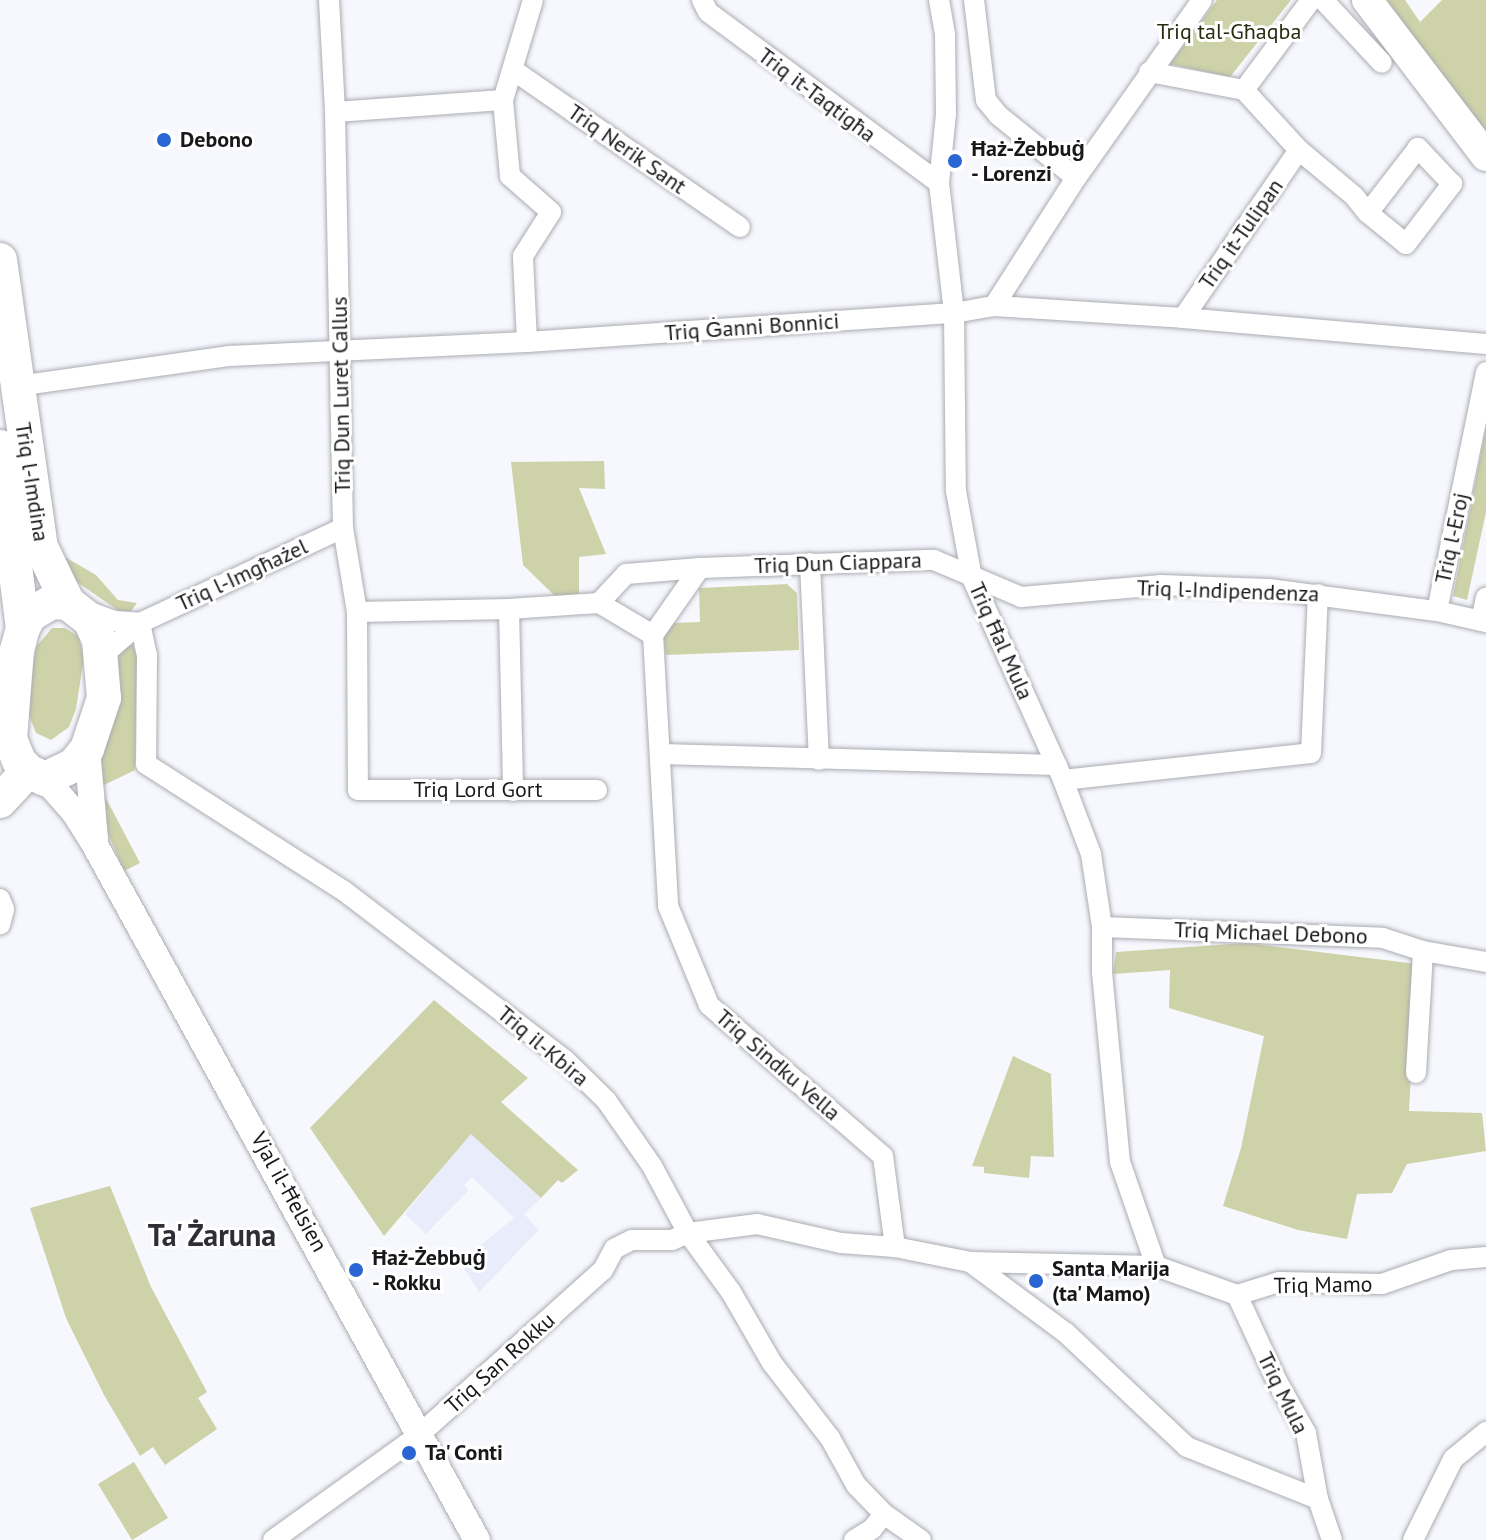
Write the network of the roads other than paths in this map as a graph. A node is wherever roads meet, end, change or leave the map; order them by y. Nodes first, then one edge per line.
1 (329, 0) edge
2 (533, 0) edge
3 (702, 0) edge
4 (939, 0) edge
5 (974, 0) edge
6 (1202, 0) edge
7 (1311, 0) edge
8 (1323, 0) edge
9 (1367, 0) edge
10 (1382, 63) dead end
11 (513, 70) junction
12 (1149, 72) junction
13 (1244, 90) junction
14 (503, 100) junction
15 (335, 112) junction
16 (1299, 150) junction
17 (1486, 156) edge
18 (1076, 178) junction
19 (939, 183) junction
20 (1368, 213) junction
21 (740, 227) dead end
22 (0, 260) edge
23 (994, 306) junction
24 (954, 313) junction
25 (1183, 318) junction
26 (527, 342) junction
27 (1486, 344) edge
28 (340, 351) junction
29 (1486, 372) edge
30 (18, 386) junction
31 (0, 447) edge
32 (343, 528) junction
33 (810, 563) junction
34 (700, 568) junction
35 (972, 578) junction
36 (1318, 594) junction
37 (1486, 598) edge
38 (599, 603) junction
39 (74, 606) junction
40 (509, 609) junction
41 (1437, 611) junction
42 (357, 612) junction
43 (1484, 622) edge
44 (140, 623) junction
45 (653, 635) junction
46 (10, 646) edge
47 (102, 656) junction
48 (3, 735) edge
49 (87, 749) junction
50 (661, 754) junction
51 (819, 760) junction
52 (1060, 772) junction
53 (37, 775) junction
54 (358, 790) joint
55 (597, 790) dead end
56 (513, 791) junction
57 (0, 801) edge
58 (96, 847) junction
59 (0, 899) edge
60 (0, 925) edge
61 (1102, 927) junction
62 (1423, 951) junction
63 (1486, 962) edge
64 (1416, 1073) dead end
65 (688, 1233) junction
66 (895, 1247) junction
67 (1486, 1257) edge
68 (970, 1262) junction
69 (1156, 1266) junction
70 (1237, 1295) junction
71 (1486, 1432) edge
72 (419, 1435) junction
73 (1318, 1499) junction
74 (876, 1528) edge
75 (279, 1538) edge
76 (477, 1540) edge
77 (854, 1540) edge
78 (921, 1540) edge
79 (1332, 1540) edge
80 (1413, 1540) edge

1 - 15 street, Triq Dun Luret Callus
2 - 11 street
3 - 19 street, Triq it-Taqtigħa
4 - 19 street, Triq Ħal Mula
5 - 18 street
6 - 12 street
7 - 13 street
8 - 10 street
9 - 17 main road
11 - 14 street
11 - 21 street, Triq Nerik Sant
12 - 13 street
12 - 18 street
13 - 16 street
14 - 15 street
14 - 26 street
15 - 28 street, Triq Dun Luret Callus
16 - 20 street
16 - 25 street, Triq it-Tulipan
18 - 23 street
19 - 24 street, Triq Ħal Mula
20 - 20 street
22 - 30 highway, Triq l-Imdina
23 - 24 street, Triq Ġanni Bonnici
23 - 25 street, Triq Ġanni Bonnici
24 - 26 street, Triq Ġanni Bonnici
24 - 35 street, Triq Ħal Mula
25 - 27 street, Triq Ġanni Bonnici
26 - 28 street, Triq Ġanni Bonnici
28 - 30 street, Triq Ġanni Bonnici
28 - 32 street, Triq Dun Luret Callus
29 - 41 street, Triq l-Eroj
30 - 39 highway, Triq l-Imdina
31 - 46 highway, Triq l-Imdina
32 - 42 street, Triq Dun Luret Callus
32 - 44 street, Triq l-Imgħażel
33 - 34 street, Triq Dun Ciappara
33 - 35 street, Triq Dun Ciappara
33 - 51 street
34 - 38 street, Triq Dun Ciappara
34 - 45 street
35 - 36 street, Triq l-Indipendenza
35 - 52 street, Triq Ħal Mula
36 - 41 street, Triq l-Indipendenza
36 - 52 street
37 - 43 street
38 - 40 street
38 - 45 street
39 - 44 street
39 - 46 highway
39 - 47 highway, Triq l-Imdina
40 - 42 street
40 - 56 street
41 - 43 street, Triq l-Indipendenza
42 - 54 street, Triq Dun Luret Callus
44 - 47 street, Triq l-Imgħażel
44 - 65 street, Triq il-Kbira
45 - 50 street, Triq Sindku Vella
46 - 48 highway, Triq l-Imdina
47 - 49 highway, Triq l-Imdina
48 - 53 highway, Triq l-Imdina
49 - 53 highway
49 - 58 street, Vjal il-Ħelsien
50 - 51 street
50 - 66 street, Triq Sindku Vella
51 - 52 street
52 - 61 street, Triq Ħal Mula
53 - 57 highway
53 - 58 street, Vjal il-Ħelsien
54 - 56 street, Triq Lord Gort
55 - 56 street, Triq Lord Gort
58 - 72 street, Vjal il-Ħelsien
59 - 60 street
61 - 62 street, Triq Michael Debono
61 - 69 street, Triq Ħal Mula
62 - 63 street, Triq Michael Debono
62 - 64 street
65 - 66 street
65 - 72 street, Triq San Rokku
65 - 74 street, Triq il-Kbira
66 - 68 street
67 - 70 street, Triq Mamo
68 - 69 street
68 - 73 street
69 - 70 street
70 - 73 street, Triq Mula
71 - 80 street
72 - 75 street, Triq San Rokku
72 - 76 street, Vjal il-Ħelsien
73 - 79 street, Triq Mula
74 - 77 street
74 - 78 street, Triq il-Kbira

